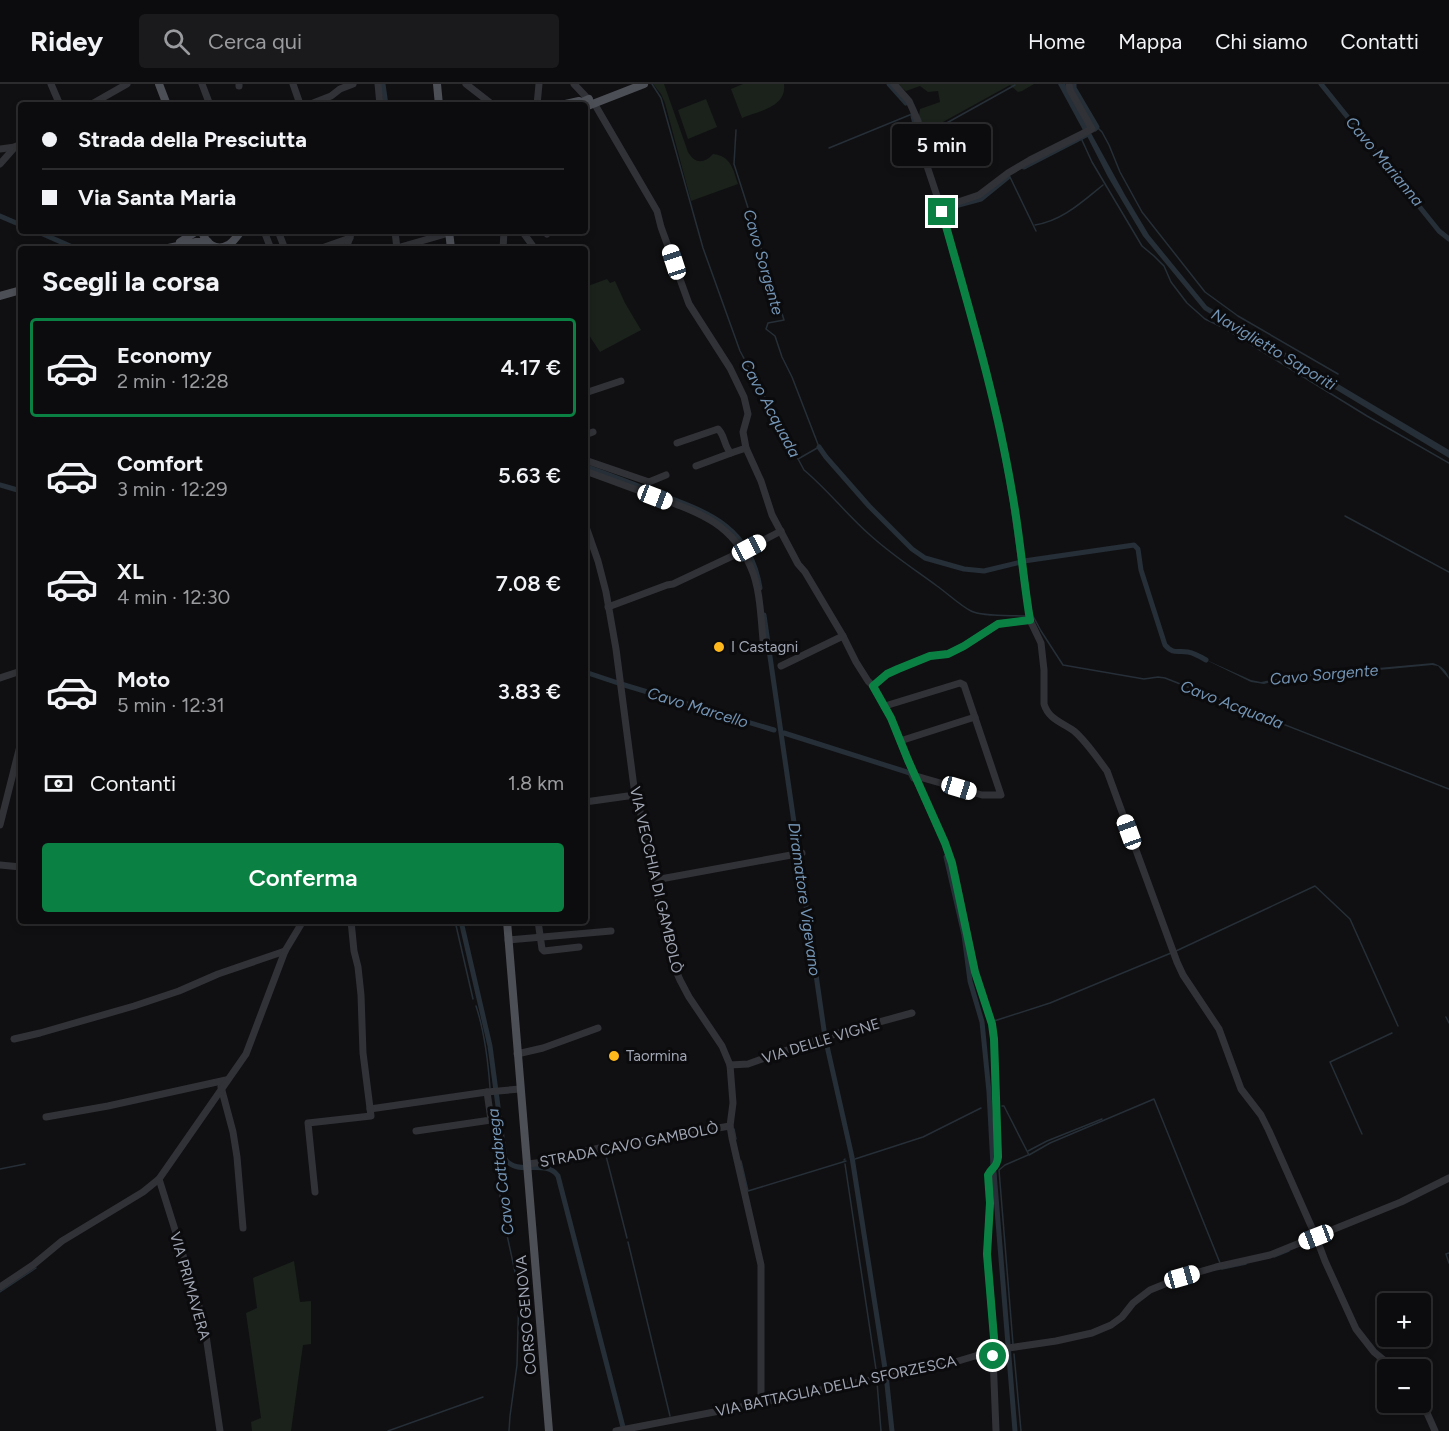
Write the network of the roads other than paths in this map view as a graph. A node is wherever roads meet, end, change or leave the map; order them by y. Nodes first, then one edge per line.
1 (51, 84) edge
2 (127, 84) edge
3 (159, 84) edge
4 (202, 84) edge
5 (293, 84) edge
6 (353, 84) edge
7 (378, 84) edge
8 (437, 84) edge
9 (466, 84) edge
10 (539, 84) edge
11 (574, 84) edge
12 (629, 84) edge
13 (644, 84) edge
14 (894, 84) edge
15 (1069, 84) edge
16 (344, 86) edge
17 (59, 102) edge
18 (95, 102) edge
19 (166, 102) edge
20 (209, 102) edge
21 (303, 102) edge
22 (311, 102) edge
23 (380, 102) edge
24 (439, 102) edge
25 (489, 102) edge
26 (537, 102) edge
27 (589, 103) edge
28 (18, 145) edge
29 (0, 149) edge
30 (0, 164) edge
31 (941, 208) junction
32 (192, 234) edge
33 (443, 234) edge
34 (351, 235) edge
35 (174, 246) joint
36 (213, 246) edge
37 (326, 246) edge
38 (406, 246) edge
39 (18, 291) edge
40 (0, 296) edge
41 (621, 381) dead end
42 (588, 392) edge
43 (593, 432) dead end
44 (588, 434) edge
45 (677, 443) dead end
46 (746, 448) junction
47 (731, 453) junction
48 (588, 460) edge
49 (696, 466) dead end
50 (588, 472) edge
51 (666, 475) dead end
52 (781, 531) junction
53 (588, 533) edge
54 (746, 550) junction
55 (608, 607) junction
56 (1030, 620) junction
57 (843, 636) junction
58 (764, 640) dead end
59 (781, 666) dead end
60 (18, 671) edge
61 (0, 678) edge
62 (873, 686) junction
63 (885, 706) junction
64 (975, 717) junction
65 (900, 741) junction
66 (18, 754) edge
67 (916, 776) junction
68 (635, 795) junction
69 (588, 802) edge
70 (0, 825) edge
71 (798, 853) dead end
72 (0, 865) edge
73 (18, 867) edge
74 (655, 880) junction
75 (301, 924) edge
76 (351, 924) edge
77 (508, 924) edge
78 (538, 924) edge
79 (611, 931) dead end
80 (540, 937) junction
81 (508, 940) junction
82 (579, 947) dead end
83 (285, 951) junction
84 (912, 1013) dead end
85 (598, 1028) dead end
86 (14, 1039) dead end
87 (517, 1054) junction
88 (730, 1065) junction
89 (226, 1080) junction
90 (221, 1087) junction
91 (520, 1089) junction
92 (493, 1091) junction
93 (371, 1112) junction
94 (46, 1117) dead end
95 (730, 1126) junction
96 (416, 1131) dead end
97 (527, 1167) junction
98 (1449, 1178) edge
99 (159, 1179) junction
100 (315, 1192) dead end
101 (243, 1228) dead end
102 (1316, 1237) junction
103 (0, 1287) edge
104 (995, 1350) junction
105 (1383, 1359) edge
106 (761, 1403) junction
107 (1427, 1413) edge
108 (622, 1430) edge
109 (220, 1431) edge
110 (549, 1431) edge
111 (996, 1431) edge
112 (1435, 1431) edge

1 - 17 street
2 - 18 street
3 - 19 main road
4 - 20 street
5 - 21 street
6 - 16 street
7 - 23 street
8 - 24 main road
9 - 25 street
10 - 26 street
11 - 27 street
12 - 27 main road
13 - 27 main road
14 - 31 street
15 - 31 street
16 - 22 street
27 - 46 street
28 - 29 street
28 - 30 street
31 - 56 street
32 - 35 main road
33 - 38 street
34 - 37 street
35 - 36 main road
39 - 40 main road
41 - 42 street
43 - 44 street
45 - 47 street
46 - 47 street
46 - 52 street
47 - 49 street
48 - 51 street
50 - 54 street
52 - 54 street
52 - 57 street
53 - 55 street, VIA VECCHIA DI GAMBOLÒ
54 - 55 street
54 - 58 street
55 - 68 street, VIA VECCHIA DI GAMBOLÒ
56 - 62 street
56 - 102 street
57 - 59 street
57 - 62 street
60 - 61 street
62 - 63 street
63 - 64 street
63 - 65 street
64 - 65 street
64 - 67 street
65 - 67 street
66 - 70 street
67 - 104 street
68 - 69 street
68 - 74 street, VIA VECCHIA DI GAMBOLÒ
71 - 74 street
72 - 73 street
74 - 88 street, VIA VECCHIA DI GAMBOLÒ
75 - 83 street
76 - 93 street
77 - 81 main road, CORSO GENOVA
78 - 80 street
79 - 80 street
80 - 81 street
80 - 82 street
81 - 87 main road, CORSO GENOVA
83 - 86 street
83 - 89 street
84 - 88 street, VIA DELLE VIGNE
85 - 87 street
87 - 91 main road, CORSO GENOVA
88 - 95 street, VIA VECCHIA DI GAMBOLÒ
89 - 90 street
89 - 94 street
90 - 99 street
90 - 101 street
91 - 92 street
91 - 97 main road, CORSO GENOVA
92 - 93 street
92 - 96 street
93 - 100 street
95 - 97 street, STRADA CAVO GAMBOLÒ
95 - 106 street, VIA VECCHIA DI GAMBOLÒ
97 - 110 main road, CORSO GENOVA
98 - 102 street, VIA BATTAGLIA DELLA SFORZESCA
99 - 103 street
99 - 109 street, VIA PRIMAVERA
102 - 104 street, VIA BATTAGLIA DELLA SFORZESCA
102 - 105 street
104 - 106 street, VIA BATTAGLIA DELLA SFORZESCA
104 - 111 street
106 - 108 street, VIA BATTAGLIA DELLA SFORZESCA
107 - 112 street

